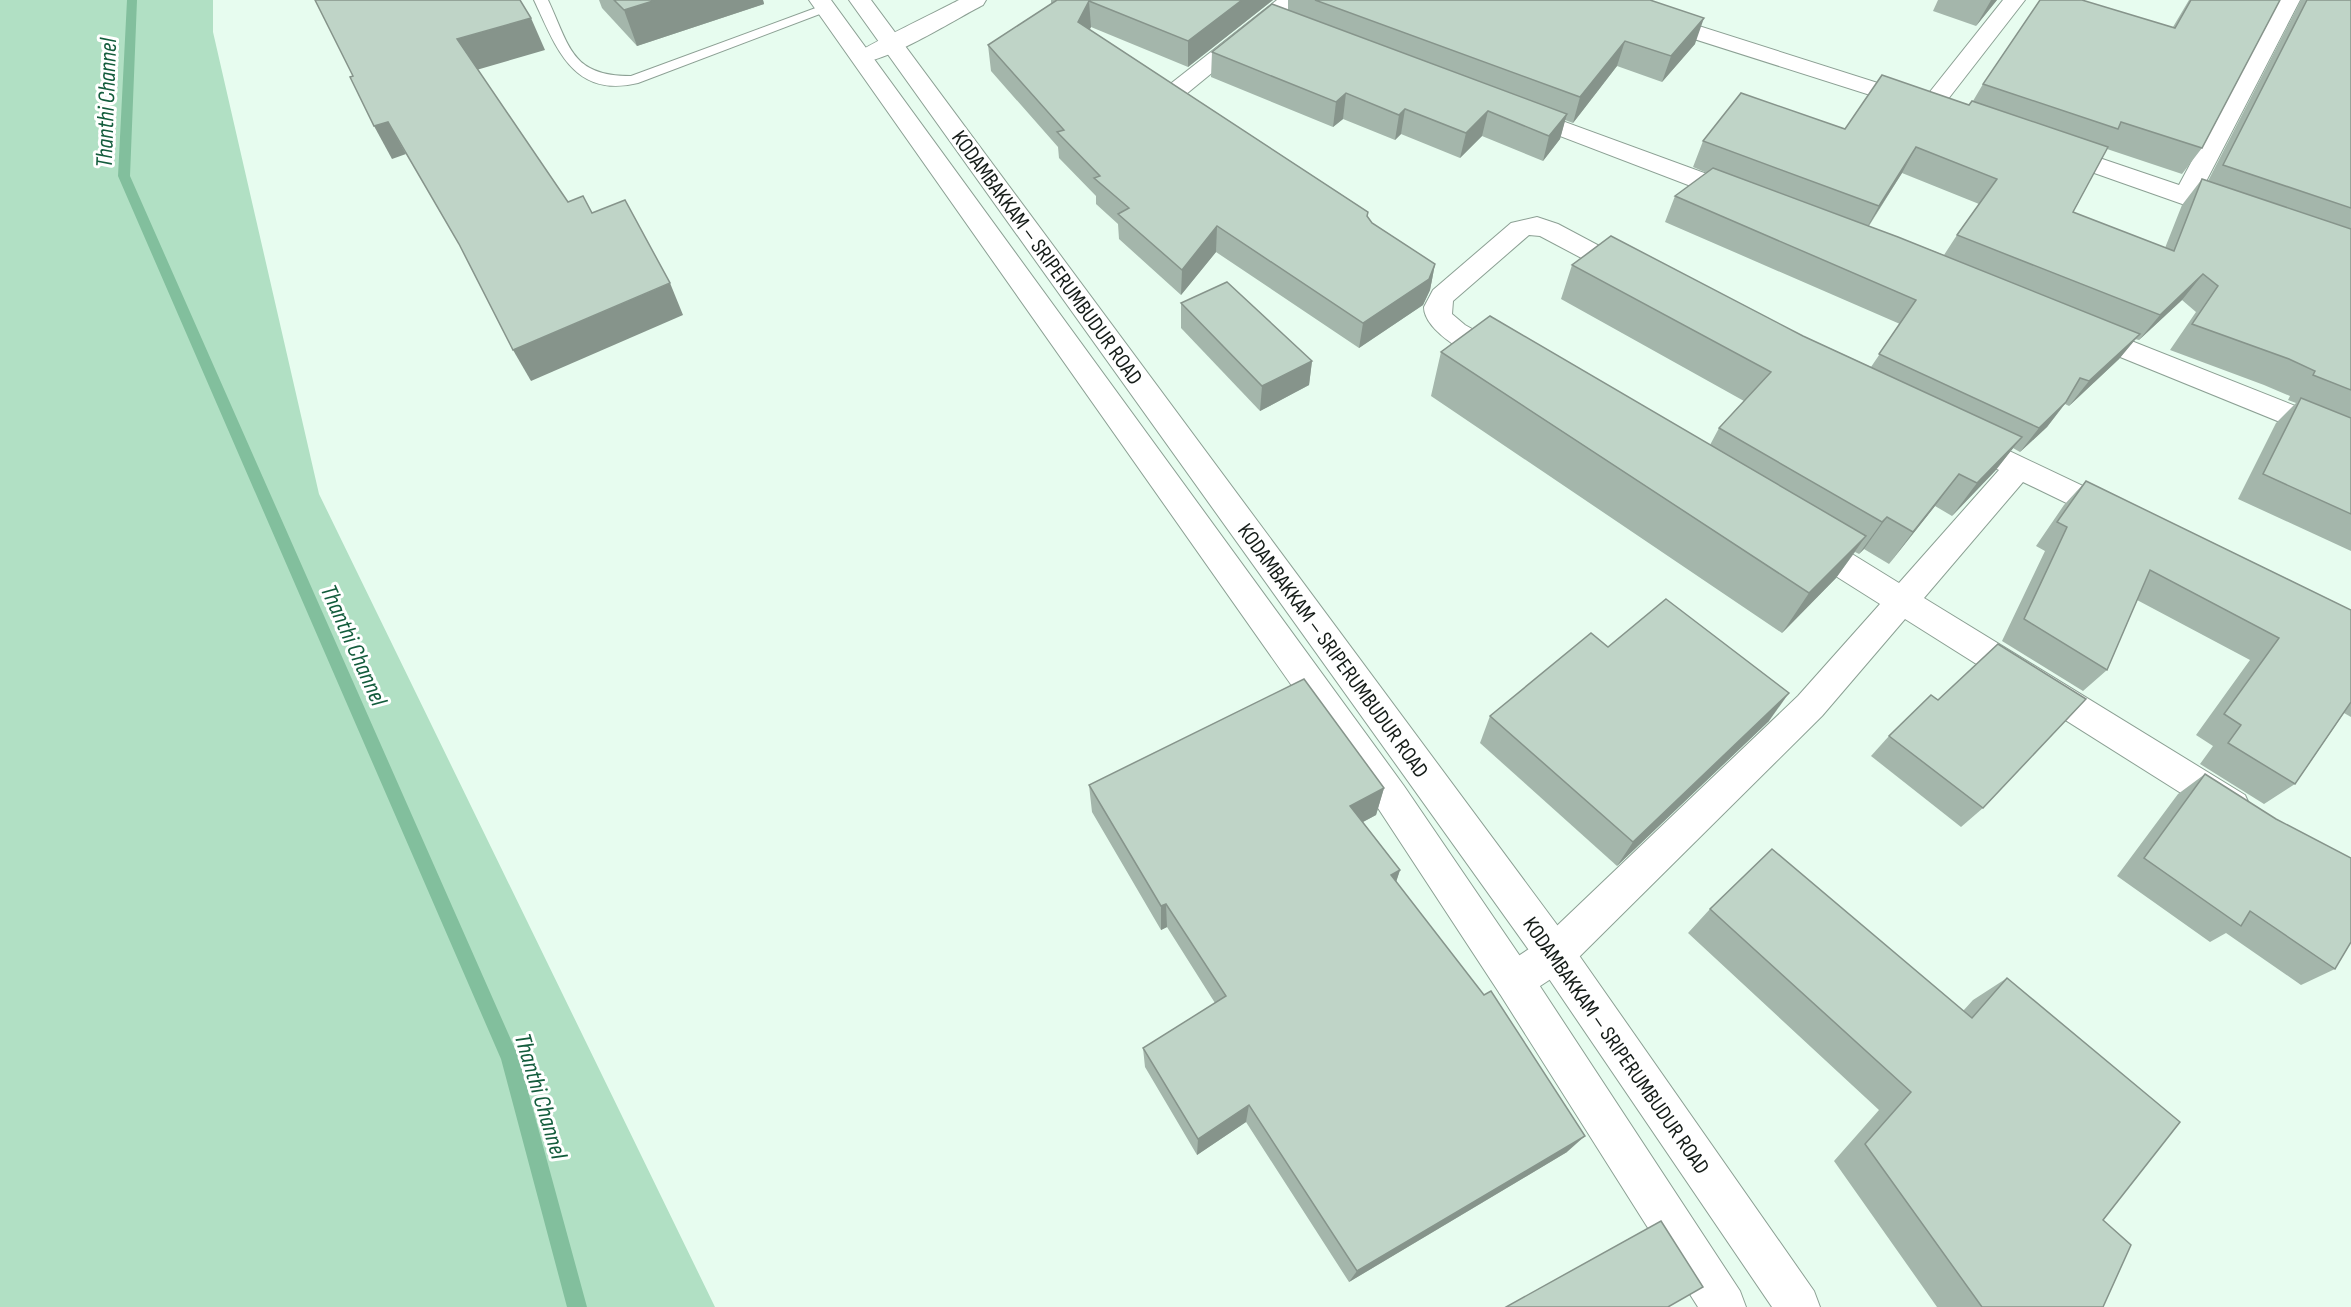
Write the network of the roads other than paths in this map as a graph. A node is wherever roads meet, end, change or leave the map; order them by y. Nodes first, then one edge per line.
1 (541, 0) edge
2 (860, 0) edge
3 (975, 0) edge
4 (1290, 0) edge
5 (1595, 0) edge
6 (2014, 0) edge
7 (2289, 0) edge
8 (823, 5) edge
9 (1266, 18) junction
10 (1299, 30) edge
11 (893, 44) junction
12 (862, 57) junction
13 (1177, 90) edge
14 (1494, 102) edge
15 (2030, 142) edge
16 (2186, 196) junction
17 (1760, 203) edge
18 (2252, 219) edge
19 (1652, 285) edge
20 (2068, 325) edge
21 (1528, 374) edge
22 (1944, 432) edge
23 (2351, 440) edge
24 (2019, 467) junction
25 (2137, 525) edge
26 (1781, 526) edge
27 (1903, 599) junction
28 (2260, 824) edge
29 (1555, 954) junction
30 (1514, 981) junction
31 (1724, 1307) edge
32 (1798, 1307) edge

1 - 8 lane
2 - 11 street, KODAMBAKKAM – SRIPERUMBUDUR ROAD
3 - 11 street
4 - 9 street
5 - 6 street
7 - 16 street
8 - 12 street, KODAMBAKKAM – SRIPERUMBUDUR ROAD
9 - 10 street
9 - 13 street
11 - 12 street
11 - 29 street, KODAMBAKKAM – SRIPERUMBUDUR ROAD
12 - 30 street, KODAMBAKKAM – SRIPERUMBUDUR ROAD
14 - 17 street
15 - 16 street
16 - 18 street
19 - 21 street
20 - 23 street
22 - 24 street
24 - 25 street
24 - 27 street
26 - 27 street
27 - 28 street
27 - 29 street
29 - 30 street
29 - 32 street, KODAMBAKKAM – SRIPERUMBUDUR ROAD
30 - 31 street, KODAMBAKKAM – SRIPERUMBUDUR ROAD

